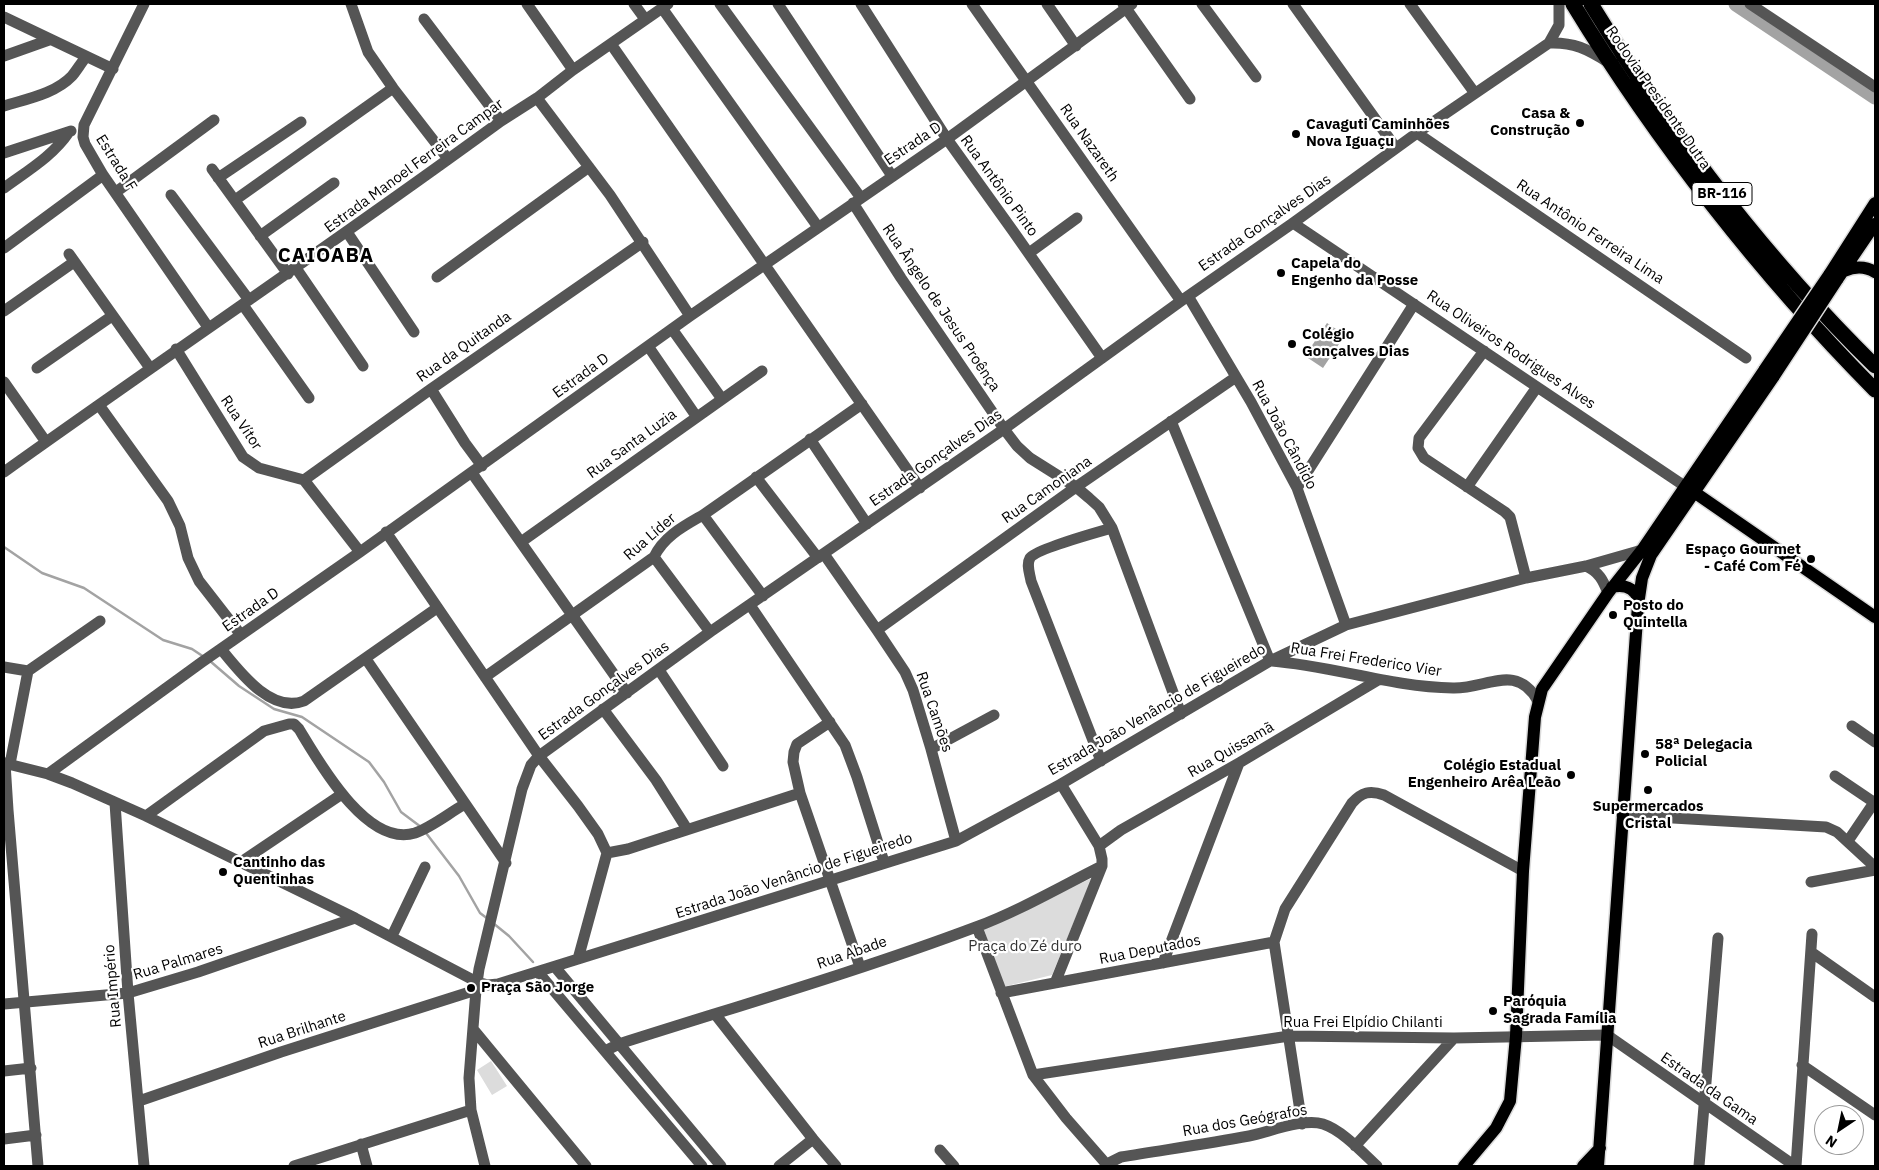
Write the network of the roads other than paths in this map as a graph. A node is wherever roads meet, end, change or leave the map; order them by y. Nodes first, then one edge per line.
1 (144, 4) edge
2 (352, 4) edge
3 (527, 4) edge
4 (634, 4) edge
5 (720, 4) edge
6 (778, 4) edge
7 (860, 4) edge
8 (972, 4) edge
9 (1047, 4) edge
10 (1202, 4) edge
11 (1293, 4) edge
12 (1410, 4) edge
13 (1559, 4) edge
14 (1574, 4) edge
15 (1591, 4) edge
16 (1750, 4) edge
17 (1127, 5) edge
18 (665, 6) edge
19 (4, 17) edge
20 (424, 19) dead end
21 (645, 20) junction
22 (49, 40) junction
23 (1549, 43) junction
24 (611, 44) junction
25 (1076, 46) junction
26 (4, 56) edge
27 (86, 57) junction
28 (1612, 64) junction
29 (113, 69) junction
30 (573, 70) junction
31 (1256, 77) dead end
32 (1027, 80) junction
33 (1875, 87) edge
34 (393, 88) junction
35 (1474, 92) junction
36 (537, 98) junction
37 (1190, 99) dead end
38 (4, 106) edge
39 (214, 120) dead end
40 (500, 121) junction
41 (301, 122) dead end
42 (84, 124) junction
43 (69, 132) junction
44 (1417, 133) junction
45 (947, 139) junction
46 (1396, 148) junction
47 (4, 154) edge
48 (448, 160) junction
49 (589, 167) junction
50 (103, 175) junction
51 (892, 176) junction
52 (334, 183) dead end
53 (4, 188) edge
54 (116, 192) junction
55 (171, 195) dead end
56 (235, 200) junction
57 (857, 200) junction
58 (1875, 203) edge
59 (1077, 218) dead end
60 (1293, 223) junction
61 (1875, 224) edge
62 (818, 227) junction
63 (347, 232) junction
64 (260, 236) junction
65 (643, 242) junction
66 (4, 248) edge
67 (1859, 249) junction
68 (1029, 253) junction
69 (764, 266) junction
70 (1872, 270) edge
71 (292, 271) junction
72 (1836, 275) junction
73 (437, 277) dead end
74 (1184, 298) junction
75 (246, 302) junction
76 (1414, 304) junction
77 (4, 311) edge
78 (112, 316) junction
79 (690, 316) junction
80 (208, 327) junction
81 (672, 329) junction
82 (414, 332) dead end
83 (648, 346) junction
84 (176, 349) junction
85 (1484, 351) junction
86 (1102, 358) junction
87 (1746, 358) dead end
88 (363, 366) dead end
89 (1875, 366) edge
90 (37, 368) dead end
91 (150, 368) junction
92 (762, 371) dead end
93 (1236, 377) junction
94 (4, 382) edge
95 (1537, 387) junction
96 (431, 388) junction
97 (1875, 390) edge
98 (309, 398) dead end
99 (722, 399) junction
100 (862, 404) junction
101 (99, 405) junction
102 (696, 416) junction
103 (1171, 421) junction
104 (1004, 429) junction
105 (810, 439) junction
106 (46, 442) junction
107 (482, 466) junction
108 (4, 471) edge
109 (472, 472) junction
110 (756, 477) junction
111 (304, 480) junction
112 (1076, 487) junction
113 (1467, 487) junction
114 (920, 488) junction
115 (1297, 488) junction
116 (1690, 490) junction
117 (703, 515) junction
118 (867, 524) junction
119 (1112, 528) junction
120 (386, 532) junction
121 (520, 542) junction
122 (360, 552) junction
123 (1646, 552) junction
124 (821, 556) junction
125 (654, 557) junction
126 (1586, 566) junction
127 (1526, 578) junction
128 (1610, 590) junction
129 (763, 596) junction
130 (1639, 599) junction
131 (750, 605) junction
132 (437, 608) junction
133 (572, 615) junction
134 (1875, 617) edge
135 (100, 621) dead end
136 (1346, 625) junction
137 (877, 630) junction
138 (710, 632) junction
139 (241, 635) junction
140 (219, 651) junction
141 (366, 659) junction
142 (1270, 661) junction
143 (4, 667) edge
144 (659, 670) junction
145 (28, 671) junction
146 (485, 677) junction
147 (1378, 680) junction
148 (627, 693) junction
149 (1538, 701) junction
150 (602, 709) junction
151 (994, 714) dead end
152 (1182, 714) junction
153 (830, 722) junction
154 (1852, 726) dead end
155 (1875, 742) edge
156 (931, 749) junction
157 (539, 756) junction
158 (1101, 761) junction
159 (1239, 763) junction
160 (6, 764) edge
161 (723, 766) dead end
162 (48, 774) junction
163 (1835, 776) dead end
164 (1061, 784) junction
165 (800, 792) junction
166 (342, 794) junction
167 (116, 802) junction
168 (1875, 802) edge
169 (465, 804) junction
170 (1622, 815) junction
171 (146, 816) junction
172 (687, 829) junction
173 (956, 841) junction
174 (1848, 841) junction
175 (1098, 846) junction
176 (607, 853) junction
177 (241, 862) junction
178 (884, 862) junction
179 (506, 863) junction
180 (1102, 866) junction
181 (424, 867) dead end
182 (1875, 869) edge
183 (1523, 870) junction
184 (831, 880) junction
185 (1811, 882) dead end
186 (355, 918) junction
187 (977, 927) junction
188 (1812, 934) dead end
189 (392, 936) junction
190 (1718, 938) dead end
191 (1274, 942) junction
192 (1811, 952) junction
193 (578, 959) junction
194 (1163, 963) junction
195 (555, 967) junction
196 (860, 967) junction
197 (538, 972) junction
198 (1055, 983) junction
199 (476, 986) junction
200 (128, 993) junction
201 (1001, 993) junction
202 (1875, 997) edge
203 (24, 1003) junction
204 (4, 1004) edge
205 (715, 1014) junction
206 (473, 1029) junction
207 (1607, 1035) junction
208 (1289, 1036) junction
209 (1516, 1036) junction
210 (1454, 1038) junction
211 (619, 1044) junction
212 (605, 1051) junction
213 (1802, 1065) junction
214 (31, 1068) junction
215 (4, 1071) edge
216 (1033, 1075) junction
217 (139, 1101) junction
218 (1704, 1104) junction
219 (471, 1110) junction
220 (1875, 1115) edge
221 (1302, 1124) junction
222 (36, 1135) junction
223 (4, 1139) edge
224 (813, 1139) junction
225 (361, 1144) junction
226 (1355, 1146) junction
227 (1600, 1148) junction
228 (940, 1150) dead end
229 (1108, 1165) edge
230 (38, 1166) edge
231 (144, 1166) edge
232 (294, 1166) edge
233 (367, 1166) edge
234 (485, 1166) edge
235 (586, 1166) edge
236 (702, 1166) edge
237 (721, 1166) edge
238 (779, 1166) edge
239 (836, 1166) edge
240 (954, 1166) edge
241 (1377, 1166) edge
242 (1464, 1166) edge
243 (1583, 1166) edge
244 (1598, 1166) edge
245 (1699, 1166) edge
246 (1795, 1166) edge

1 - 29 street, Estrada F
2 - 34 street
3 - 30 street
4 - 21 street
5 - 57 street, Rua Ângelo de Jesus Proênça
6 - 51 street
7 - 45 street, Rua Antônio Pinto
8 - 32 street, Rua Nazareth
9 - 25 street
10 - 31 street
11 - 46 street
12 - 35 street
13 - 23 street
14 - 28 highway, Rodovia Presidente Dutra / BR-116
15 - 89 highway, Rodovia Presidente Dutra / BR-116
16 - 33 street
17 - 25 street, Estrada D
17 - 37 street
18 - 21 street, Estrada Manoel Ferreira Campar
18 - 62 street
19 - 22 street
20 - 40 street
21 - 24 street, Estrada Manoel Ferreira Campar
22 - 26 street
22 - 27 street
23 - 28 street
23 - 35 street, Estrada Gonçalves Dias
24 - 30 street, Estrada Manoel Ferreira Campar
24 - 69 street
25 - 32 street, Estrada D
27 - 29 street
27 - 38 street
28 - 97 highway, Rodovia Presidente Dutra / BR-116
29 - 42 street, Estrada F
30 - 36 street, Estrada Manoel Ferreira Campar
32 - 45 street, Estrada D
32 - 74 street, Rua Nazareth
34 - 48 street
34 - 56 street
35 - 44 street, Estrada Gonçalves Dias
36 - 40 street, Estrada Manoel Ferreira Campar
36 - 49 street
39 - 54 street
40 - 48 street, Estrada Manoel Ferreira Campar
41 - 56 street
42 - 43 street
42 - 50 street, Estrada F
43 - 47 street
43 - 53 street
44 - 46 street, Estrada Gonçalves Dias
44 - 87 street, Rua Antônio Ferreira Lima
45 - 51 street, Estrada D
45 - 68 street, Rua Antônio Pinto
46 - 60 street, Estrada Gonçalves Dias
48 - 63 street, Estrada Manoel Ferreira Campar
49 - 65 street
49 - 73 street
50 - 54 street, Estrada F
50 - 66 street
51 - 57 street, Estrada D
52 - 64 street
54 - 80 street, Estrada F
55 - 75 street
56 - 64 street
57 - 62 street, Estrada D
57 - 104 street, Rua Ângelo de Jesus Proênça
58 - 72 main road
59 - 68 street
60 - 74 street, Estrada Gonçalves Dias
60 - 76 street, Rua Oliveiros Rodrigues Alves
61 - 67 main road
62 - 69 street, Estrada D
63 - 71 street, Estrada Manoel Ferreira Campar
63 - 82 street
64 - 71 street
65 - 79 street
65 - 96 street, Rua da Quitanda
67 - 70 main road
67 - 72 main road
68 - 86 street, Rua Antônio Pinto
69 - 79 street, Estrada D
69 - 100 street
70 - 72 main road
71 - 75 street, Estrada Manoel Ferreira Campar
71 - 88 street
72 - 116 main road, bridge
74 - 86 street, Estrada Gonçalves Dias
74 - 93 street, Rua João Cândido
75 - 80 street, Estrada Manoel Ferreira Campar
75 - 98 street
76 - 85 street, Rua Oliveiros Rodrigues Alves
76 - 115 street
77 - 78 street
78 - 90 street
78 - 91 street
79 - 81 street, Estrada D
80 - 84 street, Estrada Manoel Ferreira Campar
81 - 83 street, Estrada D
81 - 99 street
83 - 102 street
83 - 107 street, Estrada D
84 - 91 street, Estrada Manoel Ferreira Campar
84 - 111 street, Rua Vítor
85 - 95 street, Rua Oliveiros Rodrigues Alves
85 - 113 street
86 - 104 street, Estrada Gonçalves Dias
91 - 101 street, Estrada Manoel Ferreira Campar
92 - 99 street, Rua Santa Luzia
93 - 103 street, Rua Camoniana
93 - 115 street, Rua João Cândido
94 - 106 street
95 - 113 street
95 - 116 street, Rua Oliveiros Rodrigues Alves
96 - 107 street
96 - 111 street, Rua da Quitanda
99 - 102 street, Rua Santa Luzia
100 - 105 street, Rua Líder
100 - 114 street
101 - 106 street, Estrada Manoel Ferreira Campar
101 - 139 street
102 - 121 street, Rua Santa Luzia
103 - 112 street, Rua Camoniana
103 - 142 street
104 - 112 street, Rua Ângelo de Jesus Proênça
104 - 114 street, Estrada Gonçalves Dias
105 - 110 street, Rua Líder
105 - 118 street
106 - 108 street, Estrada Manoel Ferreira Campar
107 - 109 street, Estrada D
109 - 120 street, Estrada D
109 - 121 street
110 - 117 street, Rua Líder
110 - 124 street, Rua Camões
111 - 122 street
112 - 119 street, Rua Ângelo de Jesus Proênça
112 - 137 street, Rua Camoniana
113 - 127 street
114 - 118 street, Estrada Gonçalves Dias
115 - 136 street, Rua João Cândido
116 - 123 main road
116 - 134 main road, Rua Oliveiros Rodrigues Alves
117 - 125 street, Rua Líder
117 - 129 street
118 - 124 street, Estrada Gonçalves Dias
119 - 152 street, Rua Ângelo de Jesus Proênça
119 - 158 street
120 - 122 street, Estrada D
120 - 132 street
121 - 133 street
122 - 139 street, Estrada D
123 - 126 street, Estrada João Venâncio de Figueiredo
123 - 128 main road
123 - 130 main road
124 - 129 street, Estrada Gonçalves Dias
124 - 137 street, Rua Camões
125 - 133 street, Rua Líder
125 - 138 street
126 - 127 street, Estrada João Venâncio de Figueiredo
126 - 128 street
127 - 136 street, Estrada João Venâncio de Figueiredo
128 - 130 main road
128 - 149 main road
129 - 131 street, Estrada Gonçalves Dias
130 - 170 main road
131 - 138 street, Estrada Gonçalves Dias
131 - 153 street
132 - 141 street
132 - 146 street
133 - 146 street, Rua Líder
133 - 148 street
135 - 145 street
136 - 142 street, Estrada João Venâncio de Figueiredo
137 - 156 street, Rua Camões
138 - 144 street, Estrada Gonçalves Dias
139 - 140 street, Estrada D
140 - 141 street
140 - 162 street, Estrada D
141 - 169 street
142 - 147 street, Rua Frei Frederico Vier
142 - 152 street, Estrada João Venâncio de Figueiredo
143 - 145 street
144 - 148 street, Estrada Gonçalves Dias
144 - 161 street
145 - 160 street
146 - 157 street
147 - 149 street, Rua Frei Frederico Vier
147 - 159 street, Rua Quissamã
148 - 150 street, Estrada Gonçalves Dias
149 - 183 main road
150 - 157 street, Estrada Gonçalves Dias
150 - 172 street
151 - 156 street
152 - 158 street, Estrada João Venâncio de Figueiredo
153 - 165 street
153 - 178 street
154 - 155 street
156 - 173 street, Rua Camões
157 - 176 street
157 - 179 street, Estrada Gonçalves Dias
158 - 164 street, Estrada João Venâncio de Figueiredo
159 - 175 street, Rua Quissamã
159 - 194 street
160 - 162 street, Estrada João Venâncio de Figueiredo
160 - 203 street
162 - 167 street, Estrada João Venâncio de Figueiredo
163 - 168 street
164 - 173 street, Estrada João Venâncio de Figueiredo
164 - 175 street
165 - 172 street
165 - 184 street
166 - 169 street
166 - 171 street
166 - 177 street
167 - 171 street, Estrada João Venâncio de Figueiredo
167 - 200 street, Rua Império
168 - 174 street
169 - 179 street
170 - 174 street
170 - 207 main road
171 - 177 street, Estrada João Venâncio de Figueiredo
172 - 176 street
173 - 178 street, Estrada João Venâncio de Figueiredo
174 - 182 street
175 - 180 street
176 - 193 street
177 - 186 street, Estrada João Venâncio de Figueiredo
178 - 184 street, Estrada João Venâncio de Figueiredo
179 - 199 street, Estrada Gonçalves Dias
180 - 187 street, Rua Abade
180 - 198 street
181 - 189 street
182 - 185 street
183 - 191 street
183 - 209 main road
184 - 193 street, Estrada João Venâncio de Figueiredo
184 - 196 street
186 - 189 street, Estrada João Venâncio de Figueiredo
186 - 200 street, Rua Palmares
187 - 196 street, Rua Abade
187 - 201 street
188 - 192 street
189 - 199 street, Estrada João Venâncio de Figueiredo
190 - 218 street
191 - 194 street, Rua Deputados
191 - 208 street
192 - 202 street
192 - 213 street
193 - 195 street, Estrada João Venâncio de Figueiredo
194 - 198 street, Rua Deputados
195 - 197 street, Estrada João Venâncio de Figueiredo
195 - 211 street
196 - 205 street, Rua Abade
197 - 199 street, Estrada João Venâncio de Figueiredo
197 - 212 street
198 - 201 street, Rua Deputados
199 - 206 street, Estrada Gonçalves Dias
199 - 217 street, Rua Brilhante
200 - 203 street, Rua Palmares
200 - 217 street, Rua Império
201 - 216 street
203 - 204 street, Rua Palmares
203 - 214 street
205 - 211 street, Rua Abade
205 - 224 street
206 - 219 street, Estrada Gonçalves Dias
206 - 235 street
207 - 209 street, Rua Frei Elpídio Chilanti
207 - 218 street, Estrada da Gama
207 - 227 main road
208 - 210 street, Rua Frei Elpídio Chilanti
208 - 216 street, Rua Frei Elpídio Chilanti
208 - 221 street
209 - 210 street, Rua Frei Elpídio Chilanti
209 - 242 main road
210 - 226 street
211 - 212 street, Rua Abade
211 - 237 street
212 - 236 street
213 - 220 street
213 - 246 street
214 - 215 street
214 - 222 street
216 - 229 street
217 - 231 street, Rua Império
218 - 245 street
218 - 246 street, Estrada da Gama
219 - 225 street
219 - 234 street, Estrada Gonçalves Dias
221 - 226 street, Rua dos Geógrafos
221 - 229 street, Rua dos Geógrafos
222 - 223 street
222 - 230 street
224 - 238 street
224 - 239 street
225 - 232 street
225 - 233 street
226 - 241 street, Rua dos Geógrafos
227 - 243 main road
227 - 244 main road
228 - 240 street

